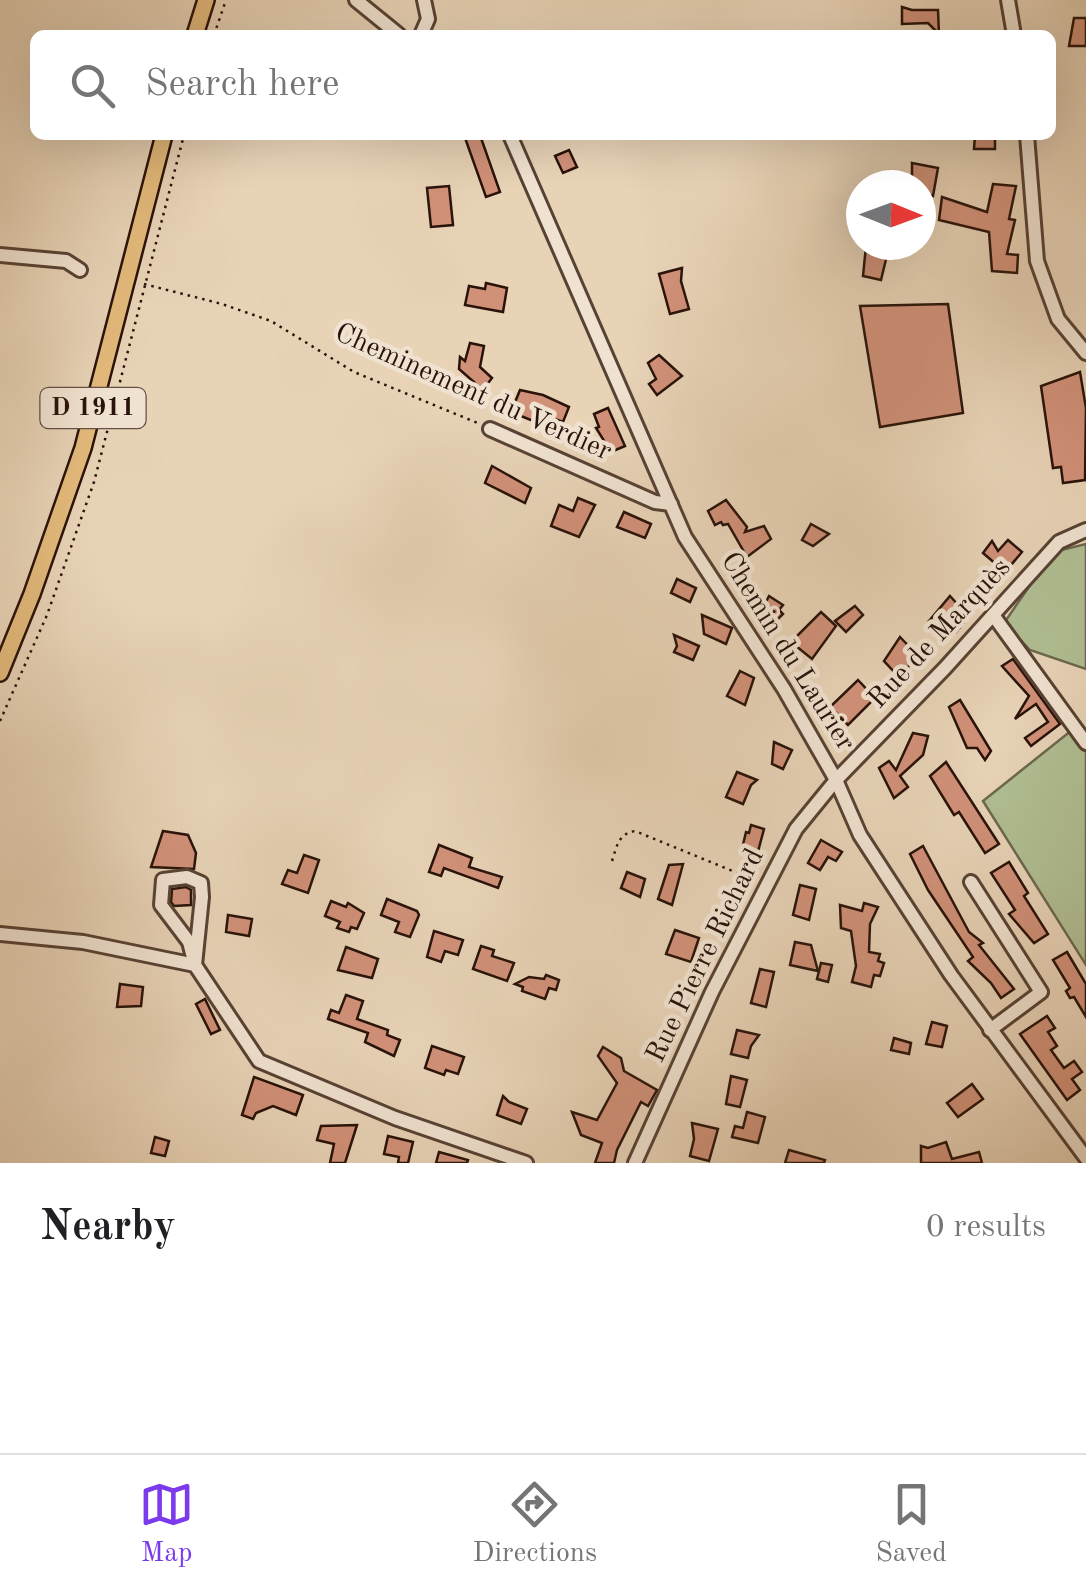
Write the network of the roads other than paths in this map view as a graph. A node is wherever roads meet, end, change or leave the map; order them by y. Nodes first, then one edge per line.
1 (206, 0) edge
2 (356, 0) edge
3 (424, 0) edge
4 (1008, 0) edge
5 (197, 30) edge
6 (393, 30) edge
7 (423, 30) edge
8 (1013, 30) edge
9 (163, 140) edge
10 (512, 140) edge
11 (1027, 140) edge
12 (0, 255) edge
13 (80, 270) dead end
14 (1086, 353) edge
15 (490, 428) road end
16 (671, 504) junction
17 (1086, 530) edge
18 (993, 615) junction
19 (0, 673) edge
20 (1086, 743) edge
21 (836, 780) junction
22 (971, 882) dead end
23 (0, 934) edge
24 (195, 965) junction
25 (990, 1030) junction
26 (1086, 1158) edge
27 (526, 1163) edge
28 (636, 1163) edge

1 - 5 main road
2 - 6 street
3 - 7 street
4 - 8 street
9 - 19 main road, D 1911
10 - 16 street, Chemin du Laurier
11 - 14 street
12 - 13 street
15 - 16 street, Cheminement du Verdier
16 - 21 street, Chemin du Laurier
17 - 18 street, Rue de Marquès
18 - 20 street
18 - 21 street, Rue de Marquès
21 - 25 street, Chemin du Laurier
21 - 28 street, Rue Pierre Richard
22 - 25 street
23 - 24 street
24 - 24 street
24 - 27 street
25 - 26 street, Chemin du Laurier

